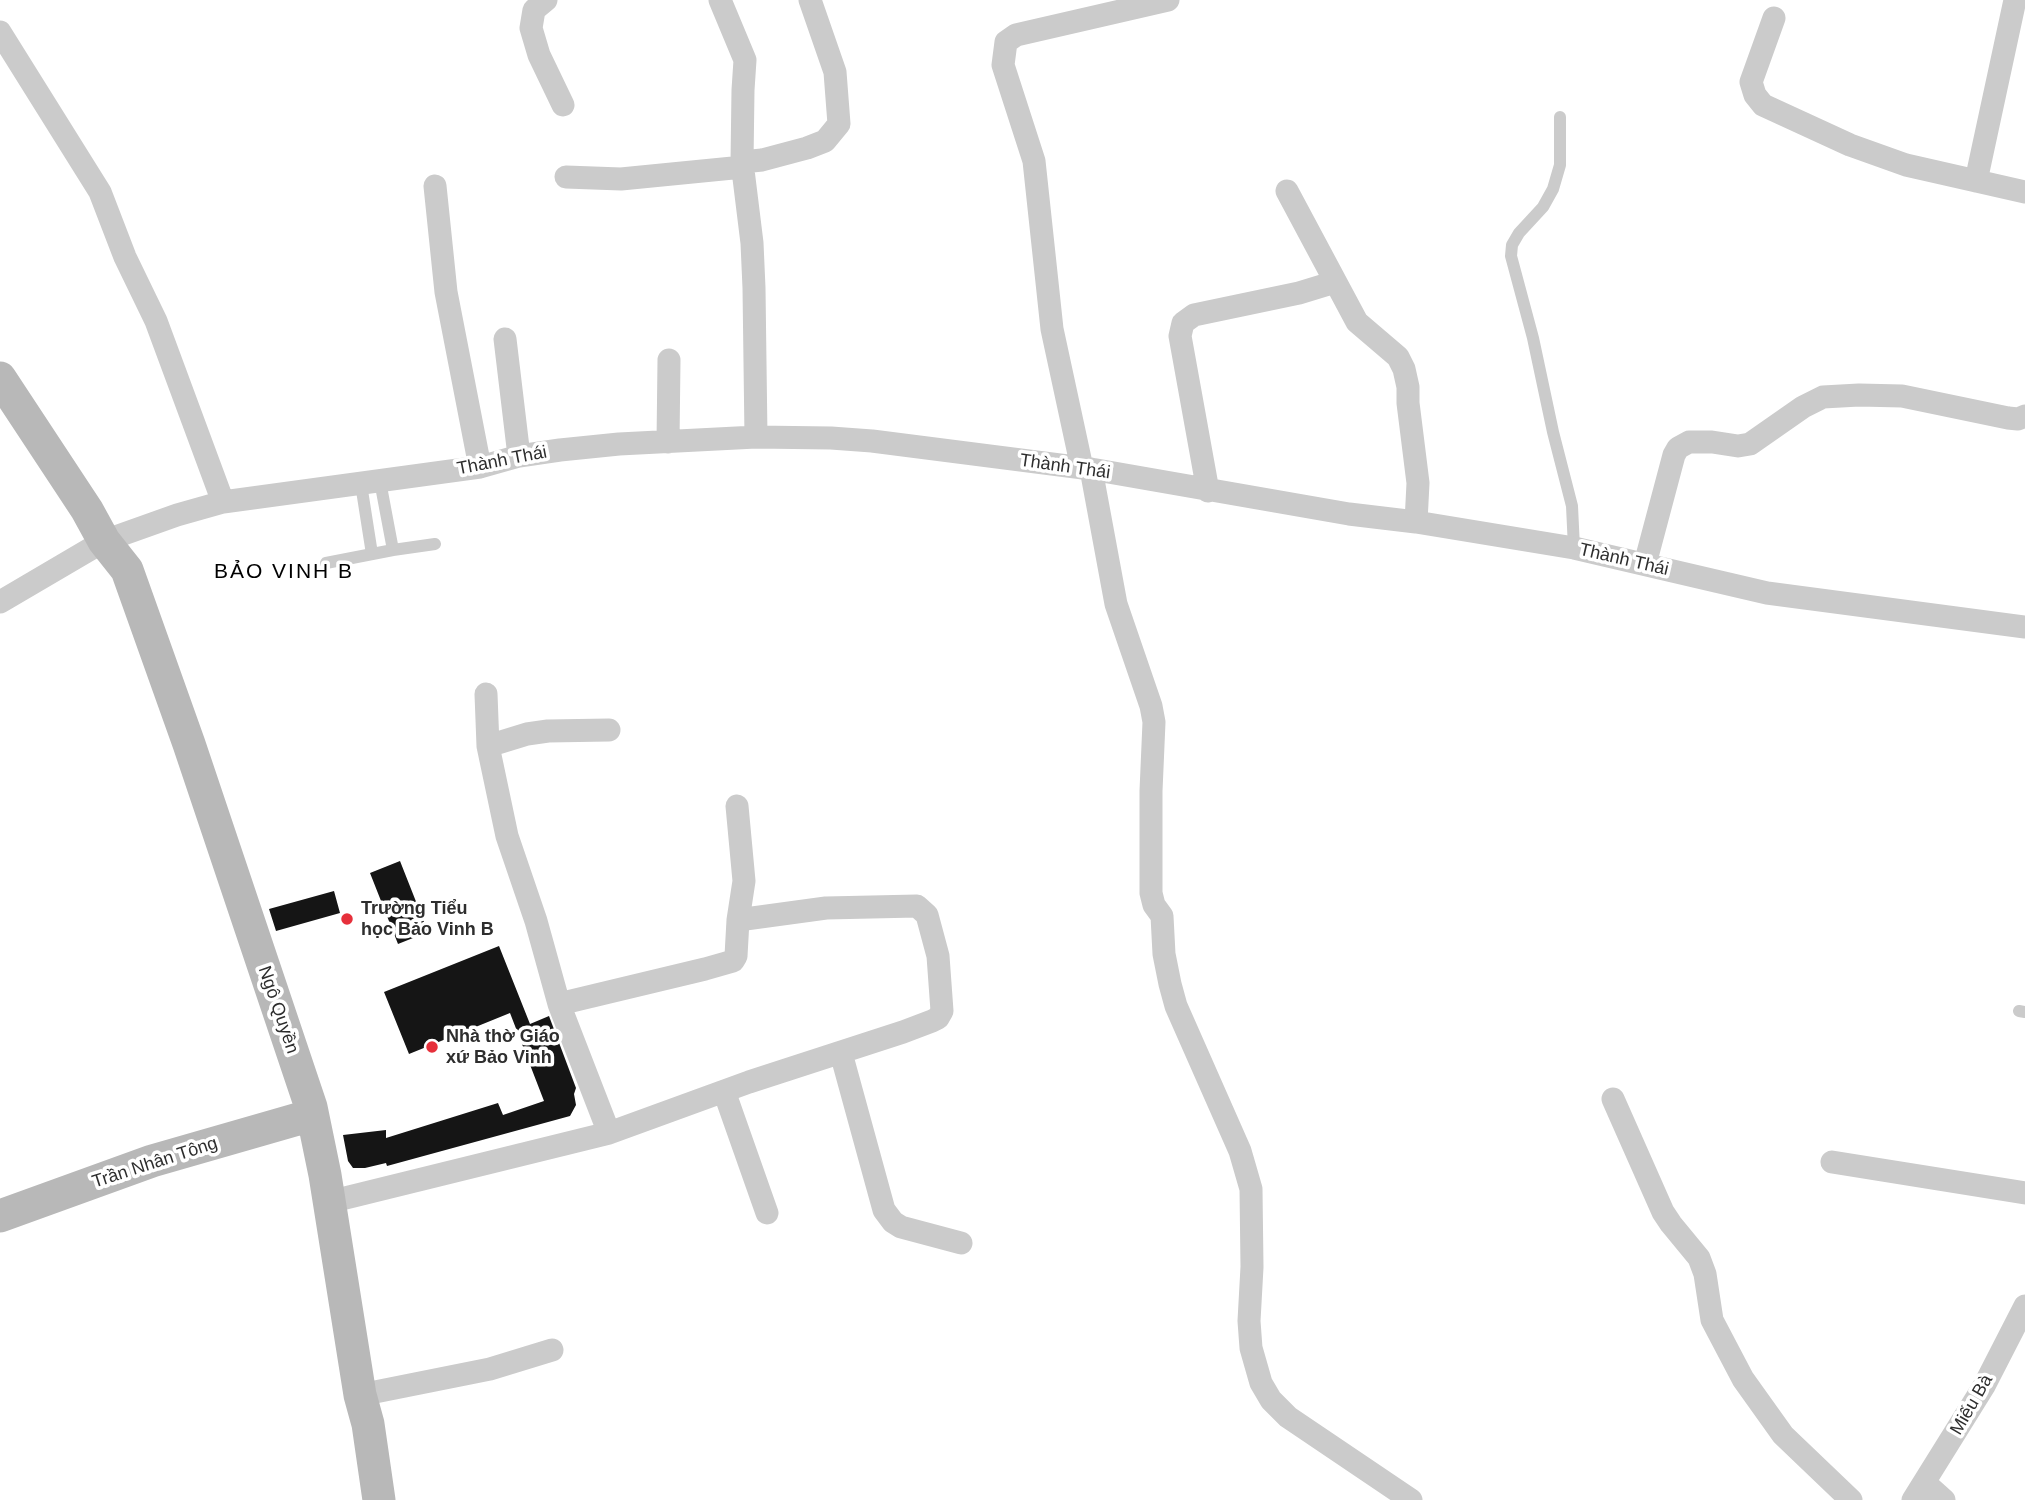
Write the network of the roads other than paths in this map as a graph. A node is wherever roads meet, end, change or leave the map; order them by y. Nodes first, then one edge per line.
1 (546, 0) edge
2 (720, 0) edge
3 (810, 0) edge
4 (1168, 0) edge
5 (2015, 0) edge
6 (1774, 18) dead end
7 (0, 32) edge
8 (562, 105) dead end
9 (1560, 117) dead end
10 (743, 164) junction
11 (566, 177) dead end
12 (1976, 181) junction
13 (435, 186) dead end
14 (1287, 191) dead end
15 (2025, 192) edge
16 (1335, 282) junction
17 (505, 339) dead end
18 (669, 359) dead end
19 (0, 378) edge
20 (2025, 416) edge
21 (756, 437) junction
22 (668, 442) junction
23 (519, 456) junction
24 (480, 467) junction
25 (1087, 469) junction
26 (370, 482) junction
27 (1208, 491) junction
28 (223, 502) junction
29 (1416, 522) junction
30 (104, 541) junction
31 (435, 544) dead end
32 (1574, 548) junction
33 (393, 550) junction
34 (372, 554) junction
35 (326, 563) dead end
36 (1646, 564) junction
37 (0, 602) edge
38 (2025, 627) edge
39 (486, 694) dead end
40 (609, 730) dead end
41 (488, 746) junction
42 (737, 806) dead end
43 (738, 920) junction
44 (559, 1004) junction
45 (841, 1053) junction
46 (724, 1091) junction
47 (1613, 1099) dead end
48 (312, 1115) junction
49 (609, 1133) junction
50 (1832, 1162) dead end
51 (2025, 1193) edge
52 (329, 1202) junction
53 (767, 1213) dead end
54 (0, 1216) edge
55 (961, 1243) dead end
56 (2025, 1306) edge
57 (552, 1350) dead end
58 (360, 1395) junction
59 (1919, 1491) edge
60 (379, 1500) edge
61 (1411, 1500) edge
62 (1851, 1500) edge
63 (1944, 1500) edge

1 - 8 street
2 - 10 street
3 - 10 street
4 - 25 street
5 - 12 street
6 - 12 street
7 - 28 street
9 - 32 lane
10 - 11 street
10 - 21 street
12 - 15 street
13 - 24 street
14 - 16 street
16 - 27 street
16 - 29 street
17 - 23 street
18 - 22 street
19 - 30 street, Ngô Quyền
20 - 36 street
21 - 22 street, Thành Thái
21 - 25 street, Thành Thái
22 - 23 street, Thành Thái
23 - 24 street, Thành Thái
24 - 26 street, Thành Thái
25 - 27 street, Thành Thái
25 - 61 street
26 - 28 street, Thành Thái
26 - 33 lane
26 - 34 lane
27 - 29 street, Thành Thái
28 - 30 street, Thành Thái
29 - 32 street, Thành Thái
30 - 37 street, Thành Thái
30 - 48 street, Ngô Quyền
31 - 33 lane
32 - 36 street, Thành Thái
33 - 34 lane
34 - 35 lane
36 - 38 street, Thành Thái
39 - 41 street
40 - 41 street
41 - 44 street
42 - 43 street
43 - 44 street
43 - 45 street
44 - 49 street
45 - 46 street
45 - 55 street
46 - 49 street
46 - 53 street
47 - 62 street
48 - 52 street, Ngô Quyền
48 - 54 street, Trần Nhân Tông
49 - 52 street
50 - 51 street
52 - 58 street, Ngô Quyền
56 - 59 street, Miếu Bà
57 - 58 street
58 - 60 street, Ngô Quyền
59 - 63 street

